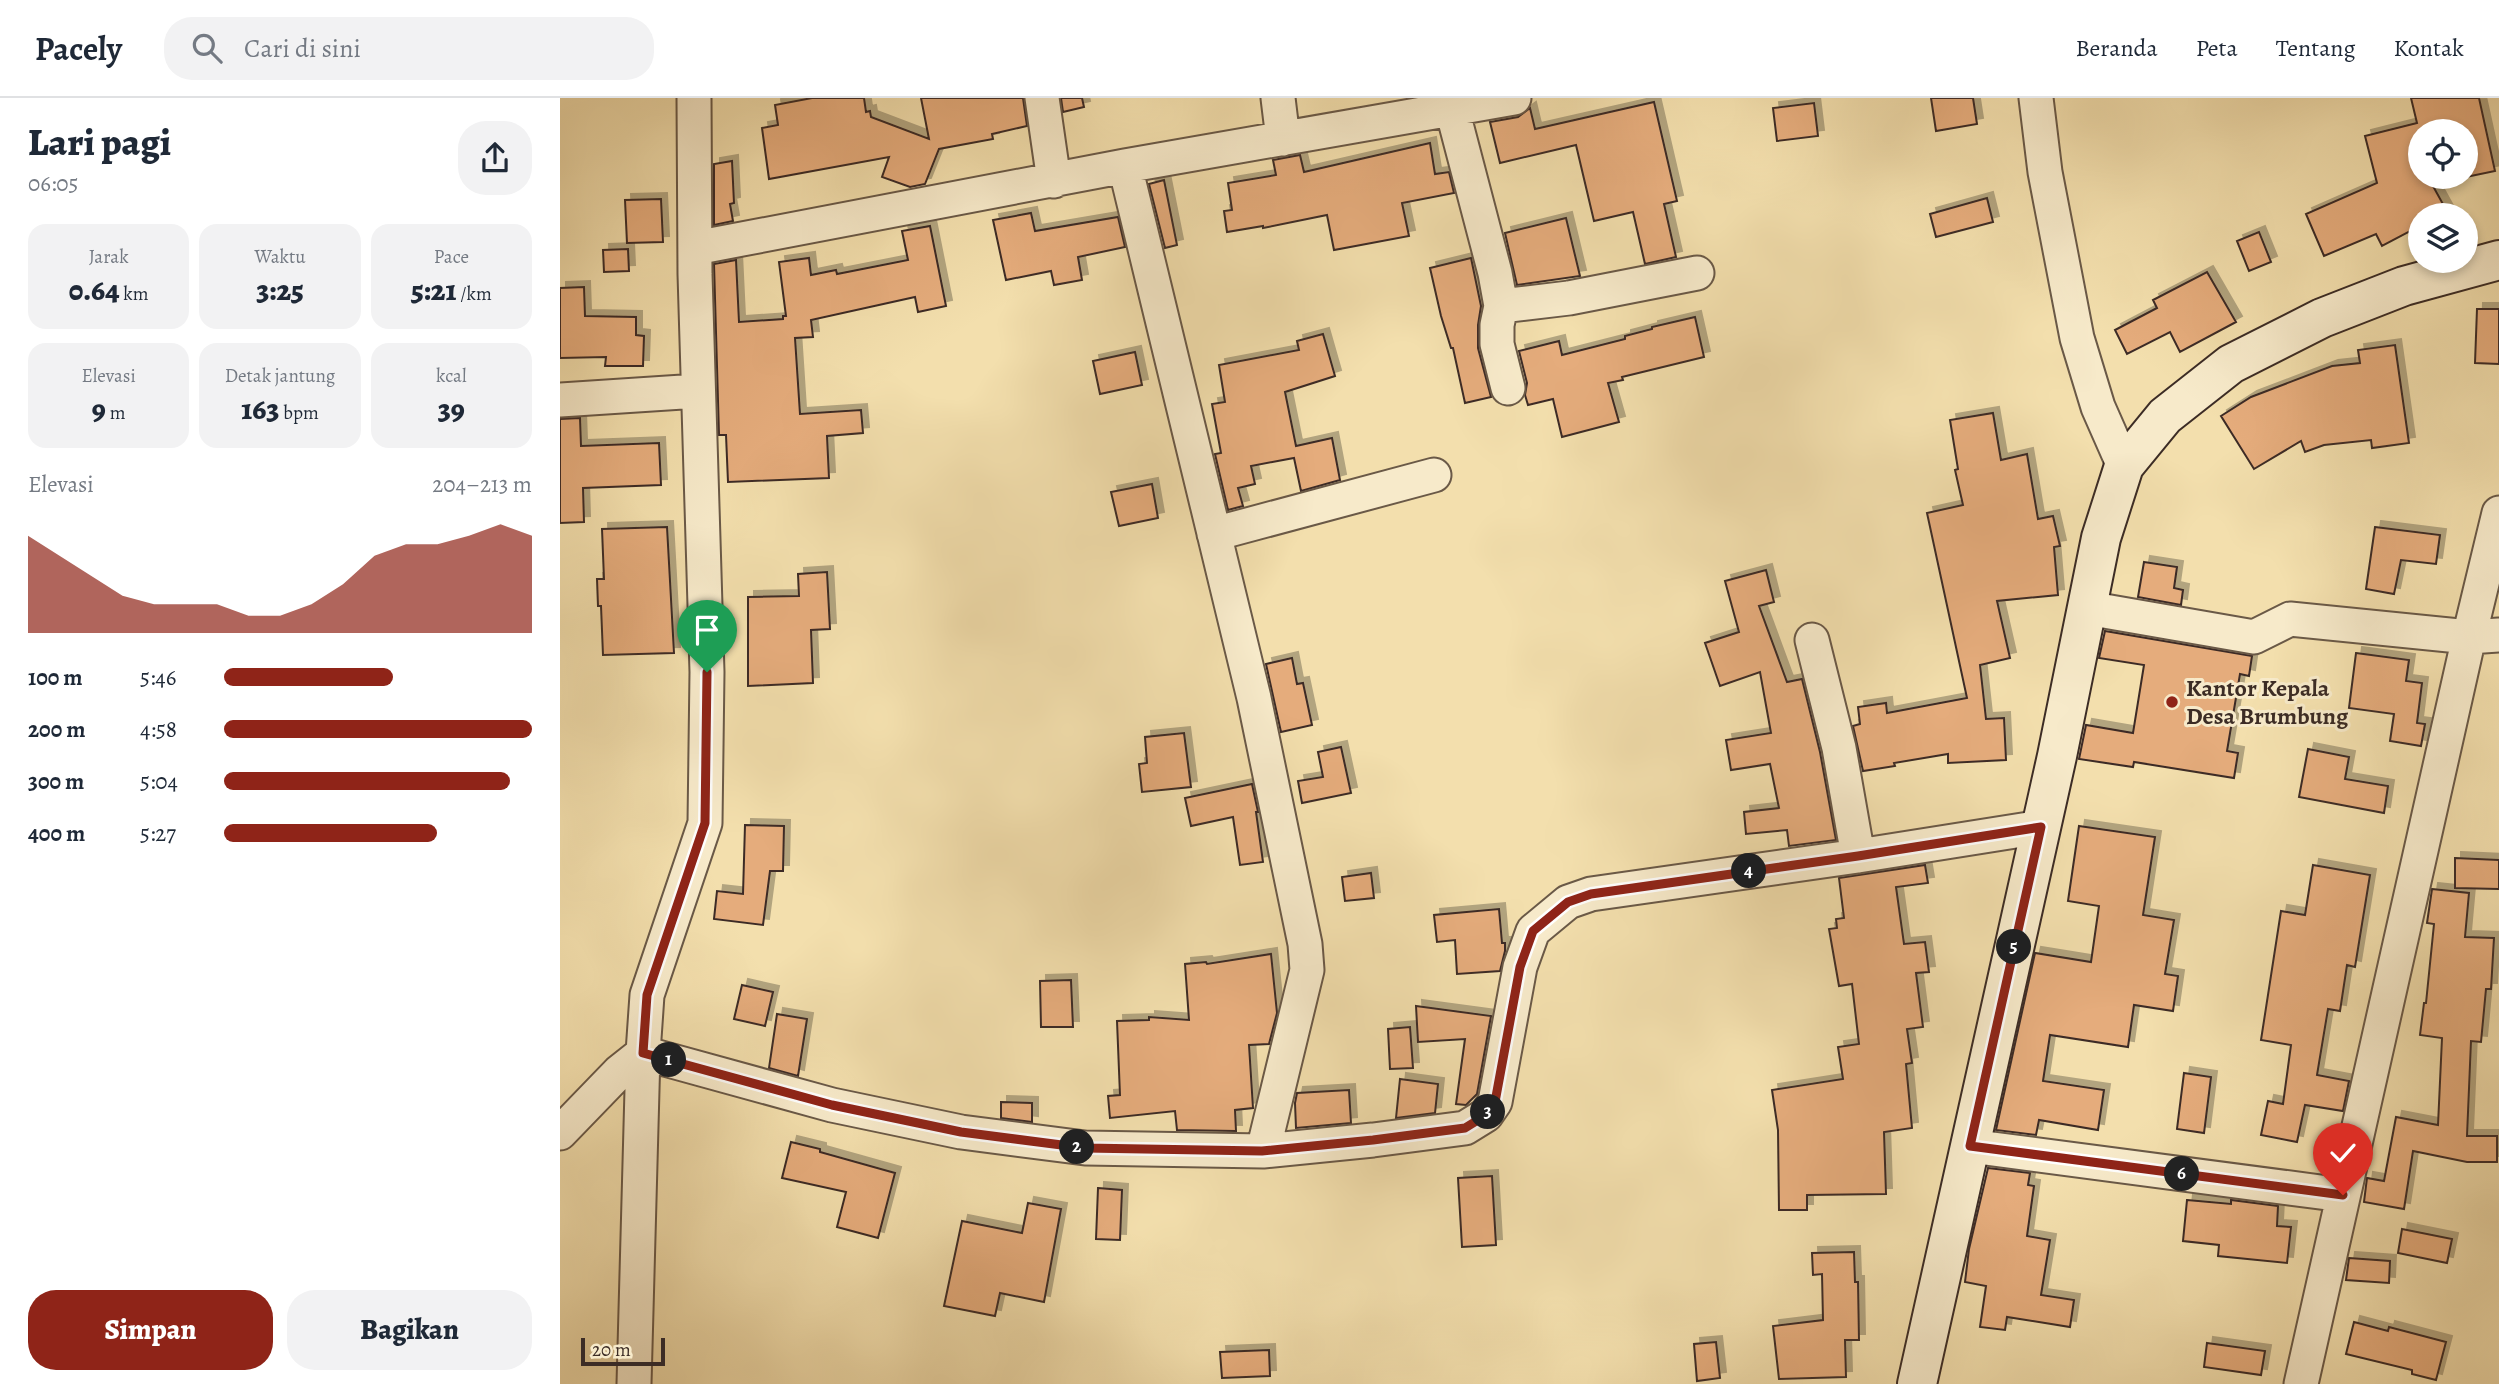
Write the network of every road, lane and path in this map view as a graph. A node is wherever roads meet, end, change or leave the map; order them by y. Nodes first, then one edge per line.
1 (694, 98) edge
2 (1042, 98) edge
3 (1278, 98) edge
4 (1514, 98) edge
5 (2036, 98) edge
6 (1451, 109) junction
7 (1283, 139) junction
8 (1125, 166) junction
9 (1054, 181) junction
10 (695, 248) junction
11 (2499, 260) edge
12 (1697, 273) dead end
13 (1501, 306) junction
14 (1508, 388) dead end
15 (698, 391) junction
16 (560, 401) edge
17 (2124, 467) junction
18 (1434, 475) dead end
19 (2499, 513) edge
20 (1214, 534) junction
21 (2087, 608) junction
22 (2484, 636) edge
23 (1812, 640) dead end
24 (2041, 827) junction
25 (1858, 856) junction
26 (643, 1053) junction
27 (560, 1133) edge
28 (1970, 1146) junction
29 (1262, 1151) junction
30 (2343, 1195) junction
31 (634, 1384) edge
32 (1917, 1384) edge
33 (2301, 1384) edge

1 - 10 street
2 - 9 street
3 - 7 street
4 - 6 street
5 - 17 street
6 - 7 street
6 - 13 street
7 - 8 street
8 - 9 street
8 - 20 street
9 - 10 street
10 - 15 street
11 - 17 street
12 - 13 street
13 - 14 street
15 - 16 street
15 - 26 street
17 - 21 street
18 - 20 street
19 - 22 street
20 - 29 street
21 - 22 street
21 - 24 street
22 - 30 street
23 - 25 street
24 - 25 street
24 - 28 street
25 - 29 street
26 - 27 street
26 - 29 street
26 - 31 street
28 - 30 street
28 - 32 street
30 - 33 street

